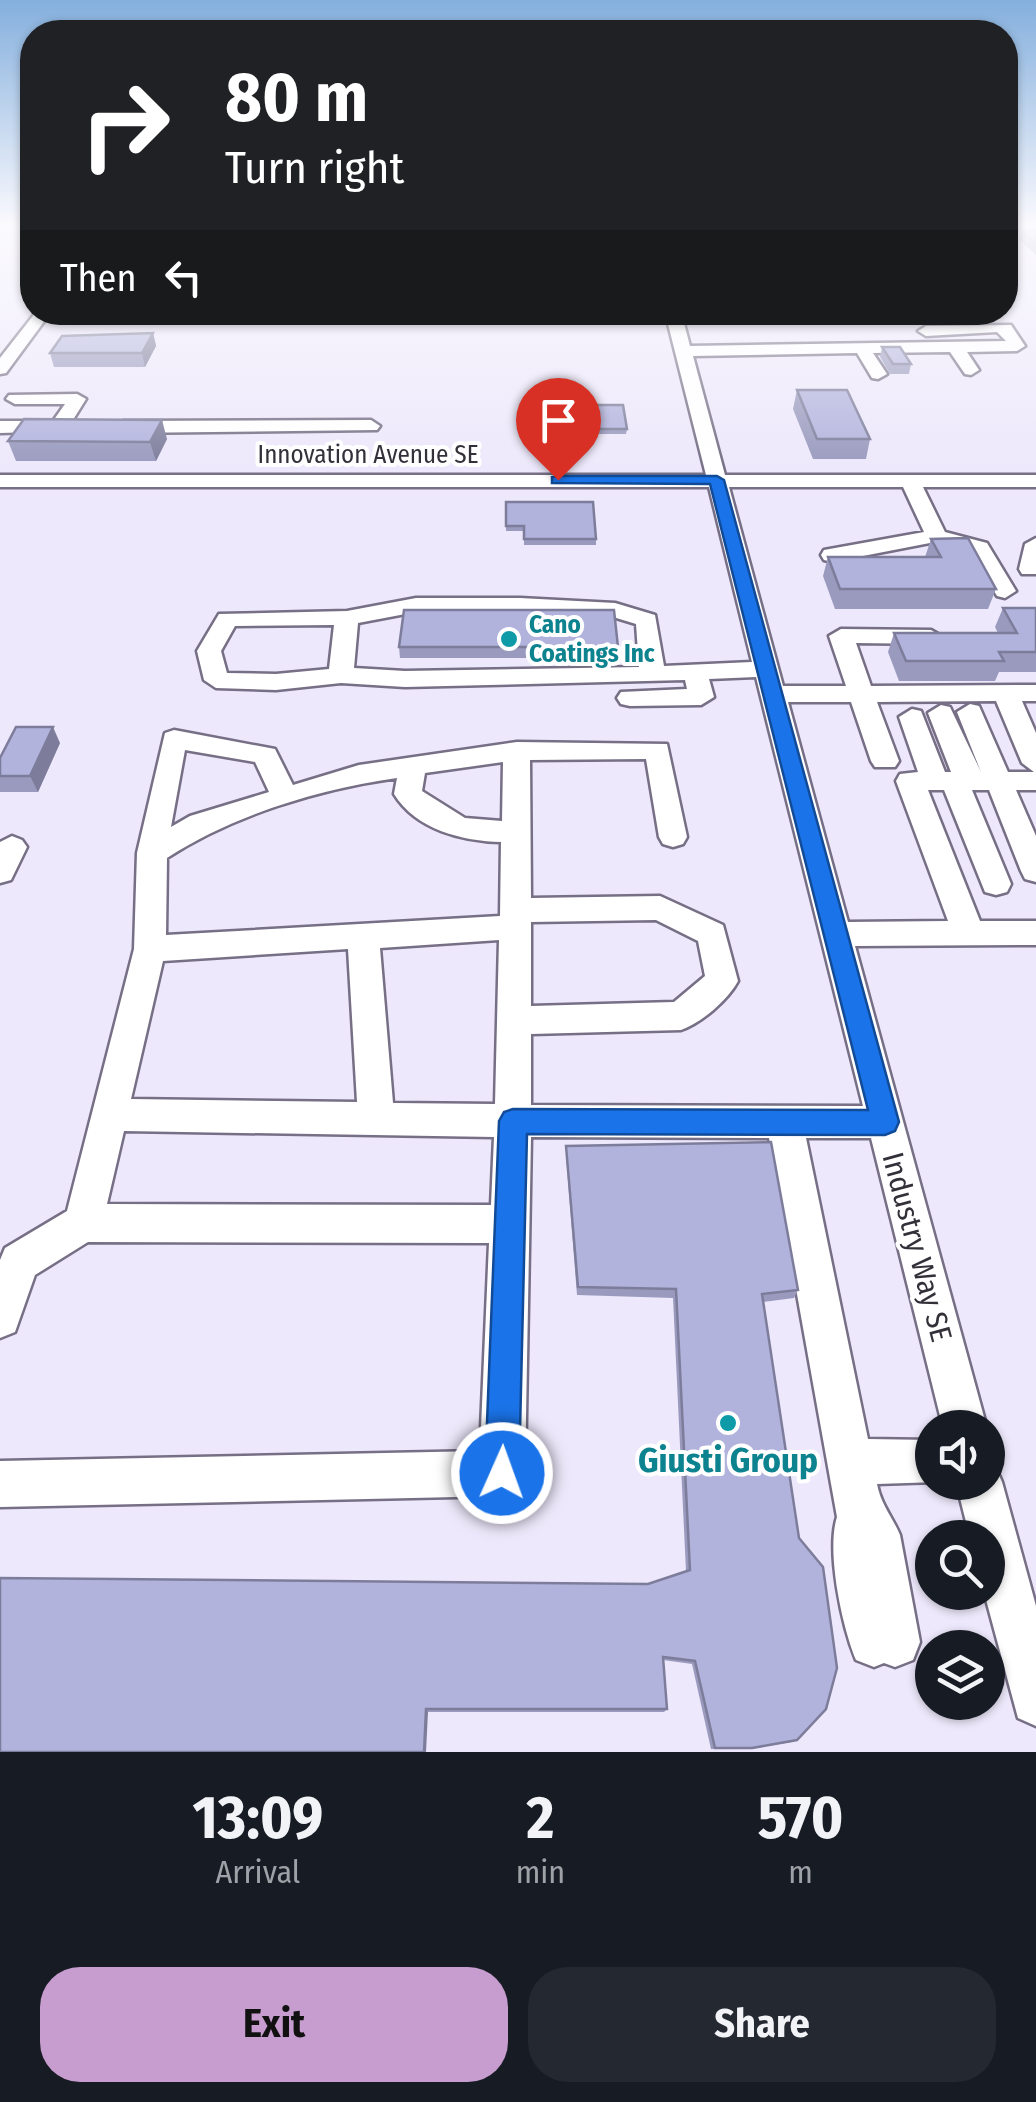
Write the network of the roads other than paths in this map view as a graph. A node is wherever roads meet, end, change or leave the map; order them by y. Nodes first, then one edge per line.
1 (34, 325) edge
2 (676, 325) edge
3 (749, 327) dead end
4 (792, 328) dead end
5 (955, 347) junction
6 (823, 348) junction
7 (862, 348) junction
8 (906, 348) junction
9 (800, 349) junction
10 (759, 350) junction
11 (683, 351) junction
12 (0, 369) edge
13 (971, 370) dead end
14 (832, 372) dead end
15 (878, 374) dead end
16 (8, 416) edge
17 (75, 423) junction
18 (372, 426) dead end
19 (0, 446) edge
20 (717, 480) junction
21 (910, 480) junction
22 (0, 481) edge
23 (1036, 481) edge
24 (936, 536) junction
25 (1036, 544) edge
26 (832, 555) edge
27 (1030, 569) dead end
28 (1004, 591) dead end
29 (347, 618) junction
30 (960, 637) edge
31 (694, 670) junction
32 (652, 673) junction
33 (341, 675) junction
34 (770, 681) junction
35 (863, 694) junction
36 (1006, 694) junction
37 (1036, 694) edge
38 (630, 698) dead end
39 (970, 712) dead end
40 (941, 713) dead end
41 (912, 718) dead end
42 (518, 751) junction
43 (885, 760) dead end
44 (1036, 763) edge
45 (413, 765) junction
46 (952, 781) junction
47 (1000, 781) junction
48 (1036, 781) edge
49 (285, 797) junction
50 (517, 832) junction
51 (672, 837) dead end
52 (152, 853) junction
53 (1036, 871) edge
54 (1036, 883) edge
55 (996, 884) junction
56 (950, 885) junction
57 (516, 918) junction
58 (1036, 933) edge
59 (836, 934) junction
60 (969, 934) junction
61 (364, 936) junction
62 (150, 948) junction
63 (516, 1020) junction
64 (109, 1115) junction
65 (376, 1119) junction
66 (513, 1121) junction
67 (784, 1122) junction
68 (885, 1122) junction
69 (83, 1224) junction
70 (510, 1224) junction
71 (0, 1317) edge
72 (959, 1410) edge
73 (850, 1461) junction
74 (915, 1462) edge
75 (0, 1484) edge
76 (984, 1500) edge
77 (884, 1642) dead end
78 (1036, 1700) edge

1 - 12 street
2 - 11 street, Industry Way SE
3 - 10 street
4 - 9 street
5 - 8 street
5 - 8 street
5 - 13 street
6 - 7 street
6 - 9 street
6 - 14 street
7 - 8 street
7 - 15 street
9 - 10 street
10 - 11 street
11 - 20 street, Industry Way SE
16 - 17 street
16 - 17 street
16 - 19 street
17 - 18 street
20 - 21 street, Innovation Avenue SE
20 - 22 street, Innovation Avenue SE
20 - 34 street, Industry Way SE
21 - 23 street, Innovation Avenue SE
21 - 24 street
24 - 26 street
24 - 28 street
25 - 27 street
29 - 32 street
29 - 33 street
29 - 33 street
30 - 35 street
31 - 32 street
31 - 34 street
31 - 38 street
32 - 33 street
34 - 35 street
34 - 59 street, Industry Way SE
35 - 36 street
35 - 43 street
36 - 37 street
36 - 44 street
39 - 47 street
40 - 46 street
41 - 46 street
42 - 45 street
42 - 50 street
42 - 51 street
45 - 49 street
45 - 50 street
46 - 47 street
46 - 55 street
46 - 56 street
47 - 48 street
47 - 53 street
49 - 52 street
49 - 52 street
50 - 57 street
52 - 62 street
54 - 55 street
55 - 56 street
56 - 60 street
57 - 61 street
57 - 63 street
57 - 63 street
58 - 60 street
59 - 60 street
59 - 68 street, Industry Way SE
61 - 62 street
61 - 65 street
62 - 64 street
63 - 66 street
64 - 65 street
64 - 69 street
65 - 66 street
66 - 67 street
66 - 70 street
67 - 68 street
67 - 73 street
68 - 72 street, Industry Way SE
69 - 70 street
69 - 71 street
70 - 75 street
73 - 74 street
73 - 77 street
76 - 78 street

